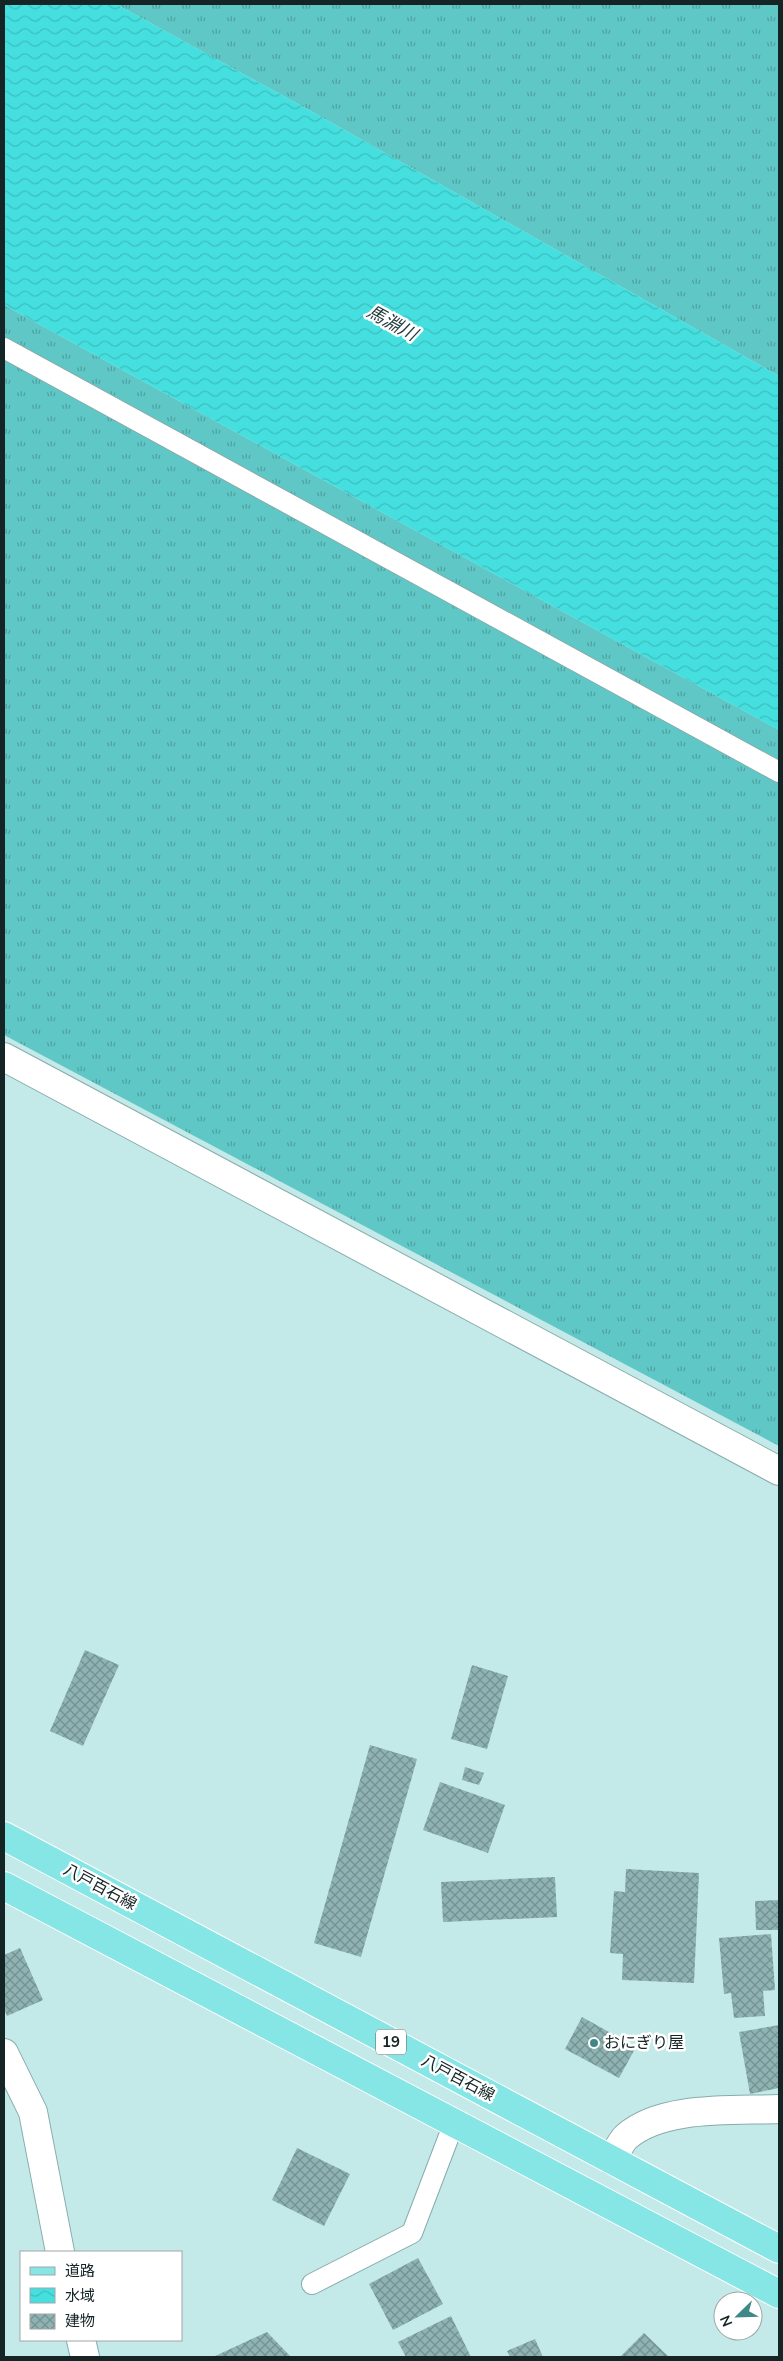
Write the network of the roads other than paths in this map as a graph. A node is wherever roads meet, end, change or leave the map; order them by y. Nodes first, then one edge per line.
1 (4, 348) edge
2 (779, 772) edge
3 (4, 1057) edge
4 (779, 1471) edge
5 (4, 1836) edge
6 (4, 1886) edge
7 (4, 2053) edge
8 (779, 2109) edge
9 (454, 2123) junction
10 (612, 2160) junction
11 (779, 2249) edge
12 (60, 2251) edge
13 (312, 2284) dead end
14 (779, 2294) edge
15 (81, 2341) edge
16 (85, 2357) edge

1 - 2 lane
3 - 4 street
5 - 10 main road, 八戸百石線 / 19
6 - 9 main road, 19
7 - 12 street
8 - 10 street
9 - 13 lane
9 - 14 main road, 19
10 - 11 main road, 八戸百石線 / 19
15 - 16 street

